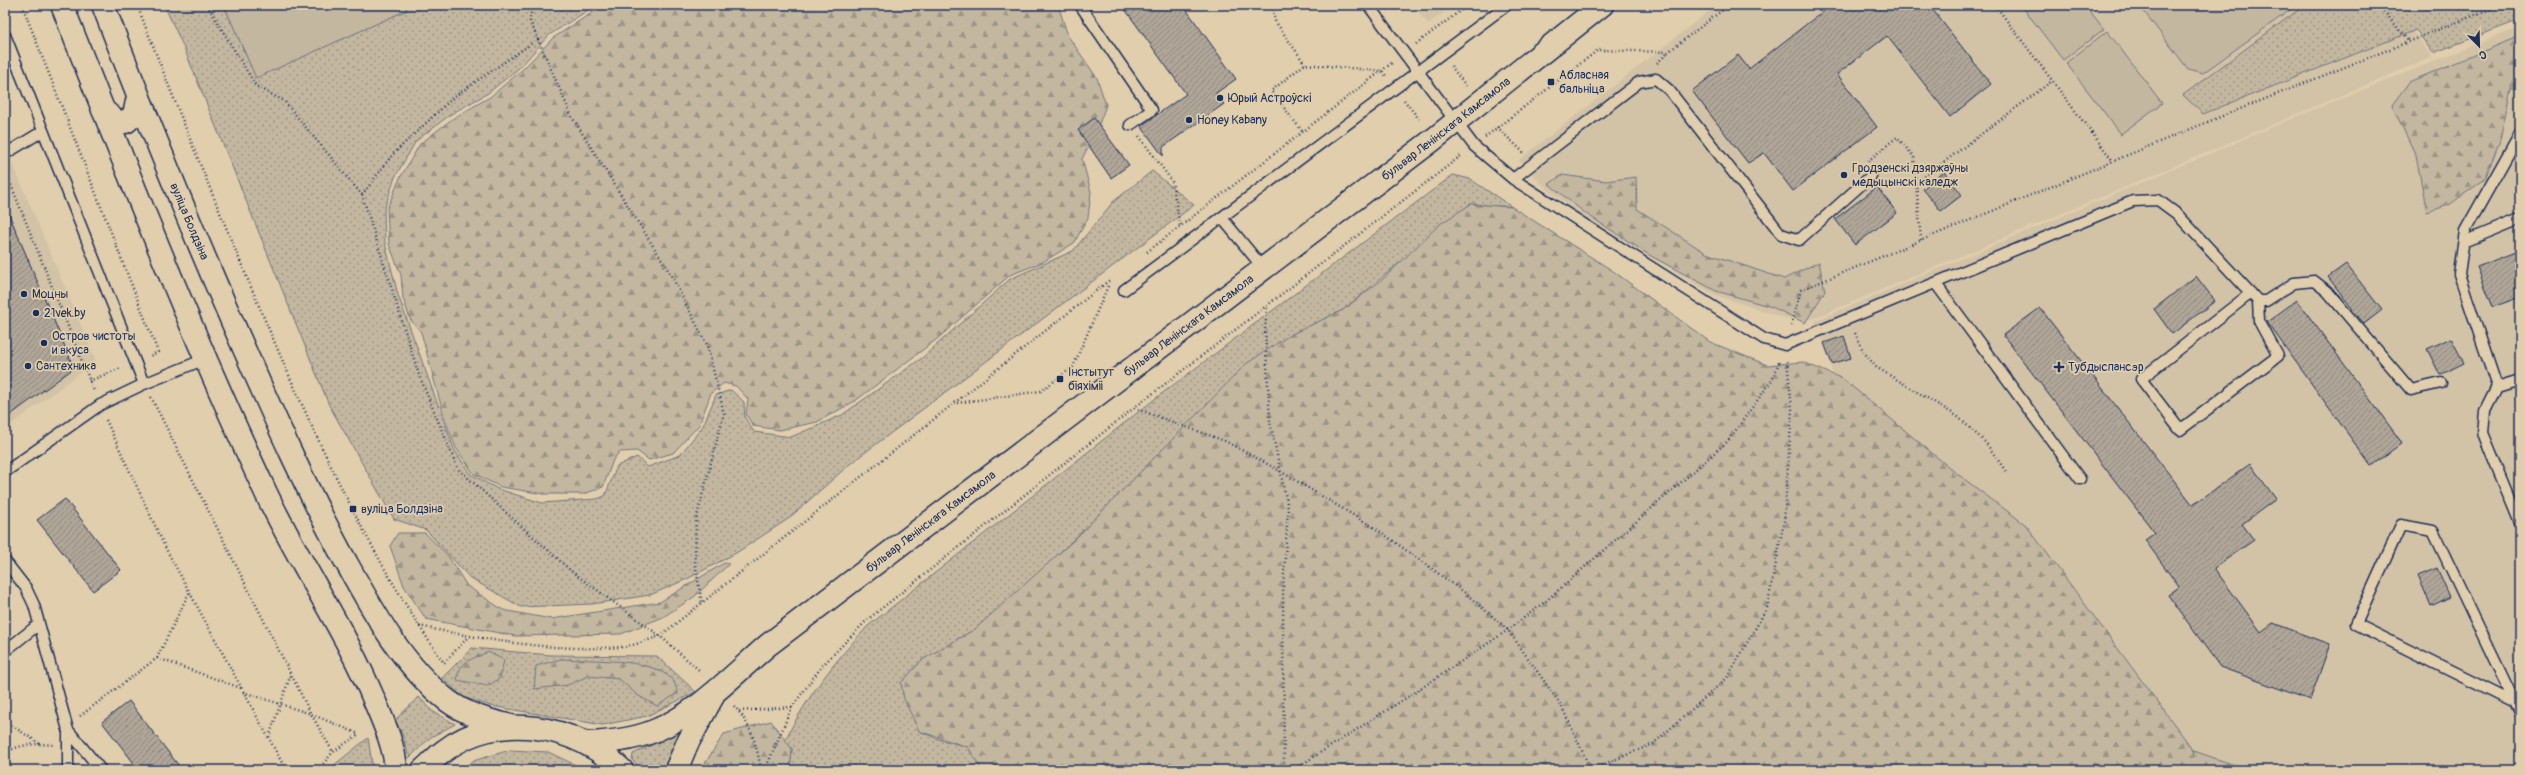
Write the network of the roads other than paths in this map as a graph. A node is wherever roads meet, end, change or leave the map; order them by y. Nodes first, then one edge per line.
1 (62, 5) edge
2 (103, 5) edge
3 (1080, 5) edge
4 (1368, 5) edge
5 (1507, 5) edge
6 (1602, 5) edge
7 (5, 34) edge
8 (1418, 71) junction
9 (138, 97) junction
10 (103, 110) junction
11 (1455, 122) junction
12 (1130, 125) road end
13 (43, 131) junction
14 (2520, 133) edge
15 (5, 154) edge
16 (1871, 176) road end
17 (1513, 178) junction
18 (1222, 218) junction
19 (2520, 219) edge
20 (2464, 242) junction
21 (1264, 269) junction
22 (1936, 284) junction
23 (1124, 290) dead end
24 (2254, 297) junction
25 (205, 359) junction
26 (2520, 380) edge
27 (2441, 383) dead end
28 (144, 384) junction
29 (2497, 387) junction
30 (7, 467) edge
31 (2080, 479) dead end
32 (2520, 523) edge
33 (5, 561) edge
34 (39, 624) junction
35 (5, 651) edge
36 (717, 688) junction
37 (2515, 703) junction
38 (2520, 713) edge
39 (511, 726) junction
40 (68, 728) junction
41 (588, 743) junction
42 (68, 770) edge
43 (101, 770) edge
44 (396, 770) edge
45 (424, 770) edge
46 (622, 770) edge
47 (676, 770) edge

1 - 10 main road
2 - 9 main road, вуліца Болдзіна
3 - 12 lane
4 - 8 lane
5 - 8 lane
6 - 11 main road, бульвар Ленінскага Камсамола
7 - 13 lane
8 - 11 lane
8 - 18 lane
9 - 10 main road
9 - 39 main road, вуліца Болдзіна
10 - 25 main road
11 - 17 lane
11 - 21 main road, бульвар Ленінскага Камсамола
13 - 15 lane
13 - 28 lane
14 - 20 lane
16 - 17 lane
17 - 22 lane
18 - 21 lane
18 - 23 lane
19 - 20 lane
20 - 29 lane
21 - 36 main road, бульвар Ленінскага Камсамола
22 - 24 lane
22 - 31 lane
24 - 24 lane
24 - 27 lane
25 - 28 lane
25 - 44 main road
26 - 29 lane
28 - 30 lane
29 - 32 lane
33 - 34 lane
34 - 35 lane
34 - 40 lane
36 - 41 main road, бульвар Ленінскага Камсамола
36 - 47 main road, бульвар Ленінскага Камсамола
37 - 37 lane
37 - 38 lane
39 - 41 main road
39 - 45 main road
40 - 42 lane
40 - 43 lane
41 - 46 main road

